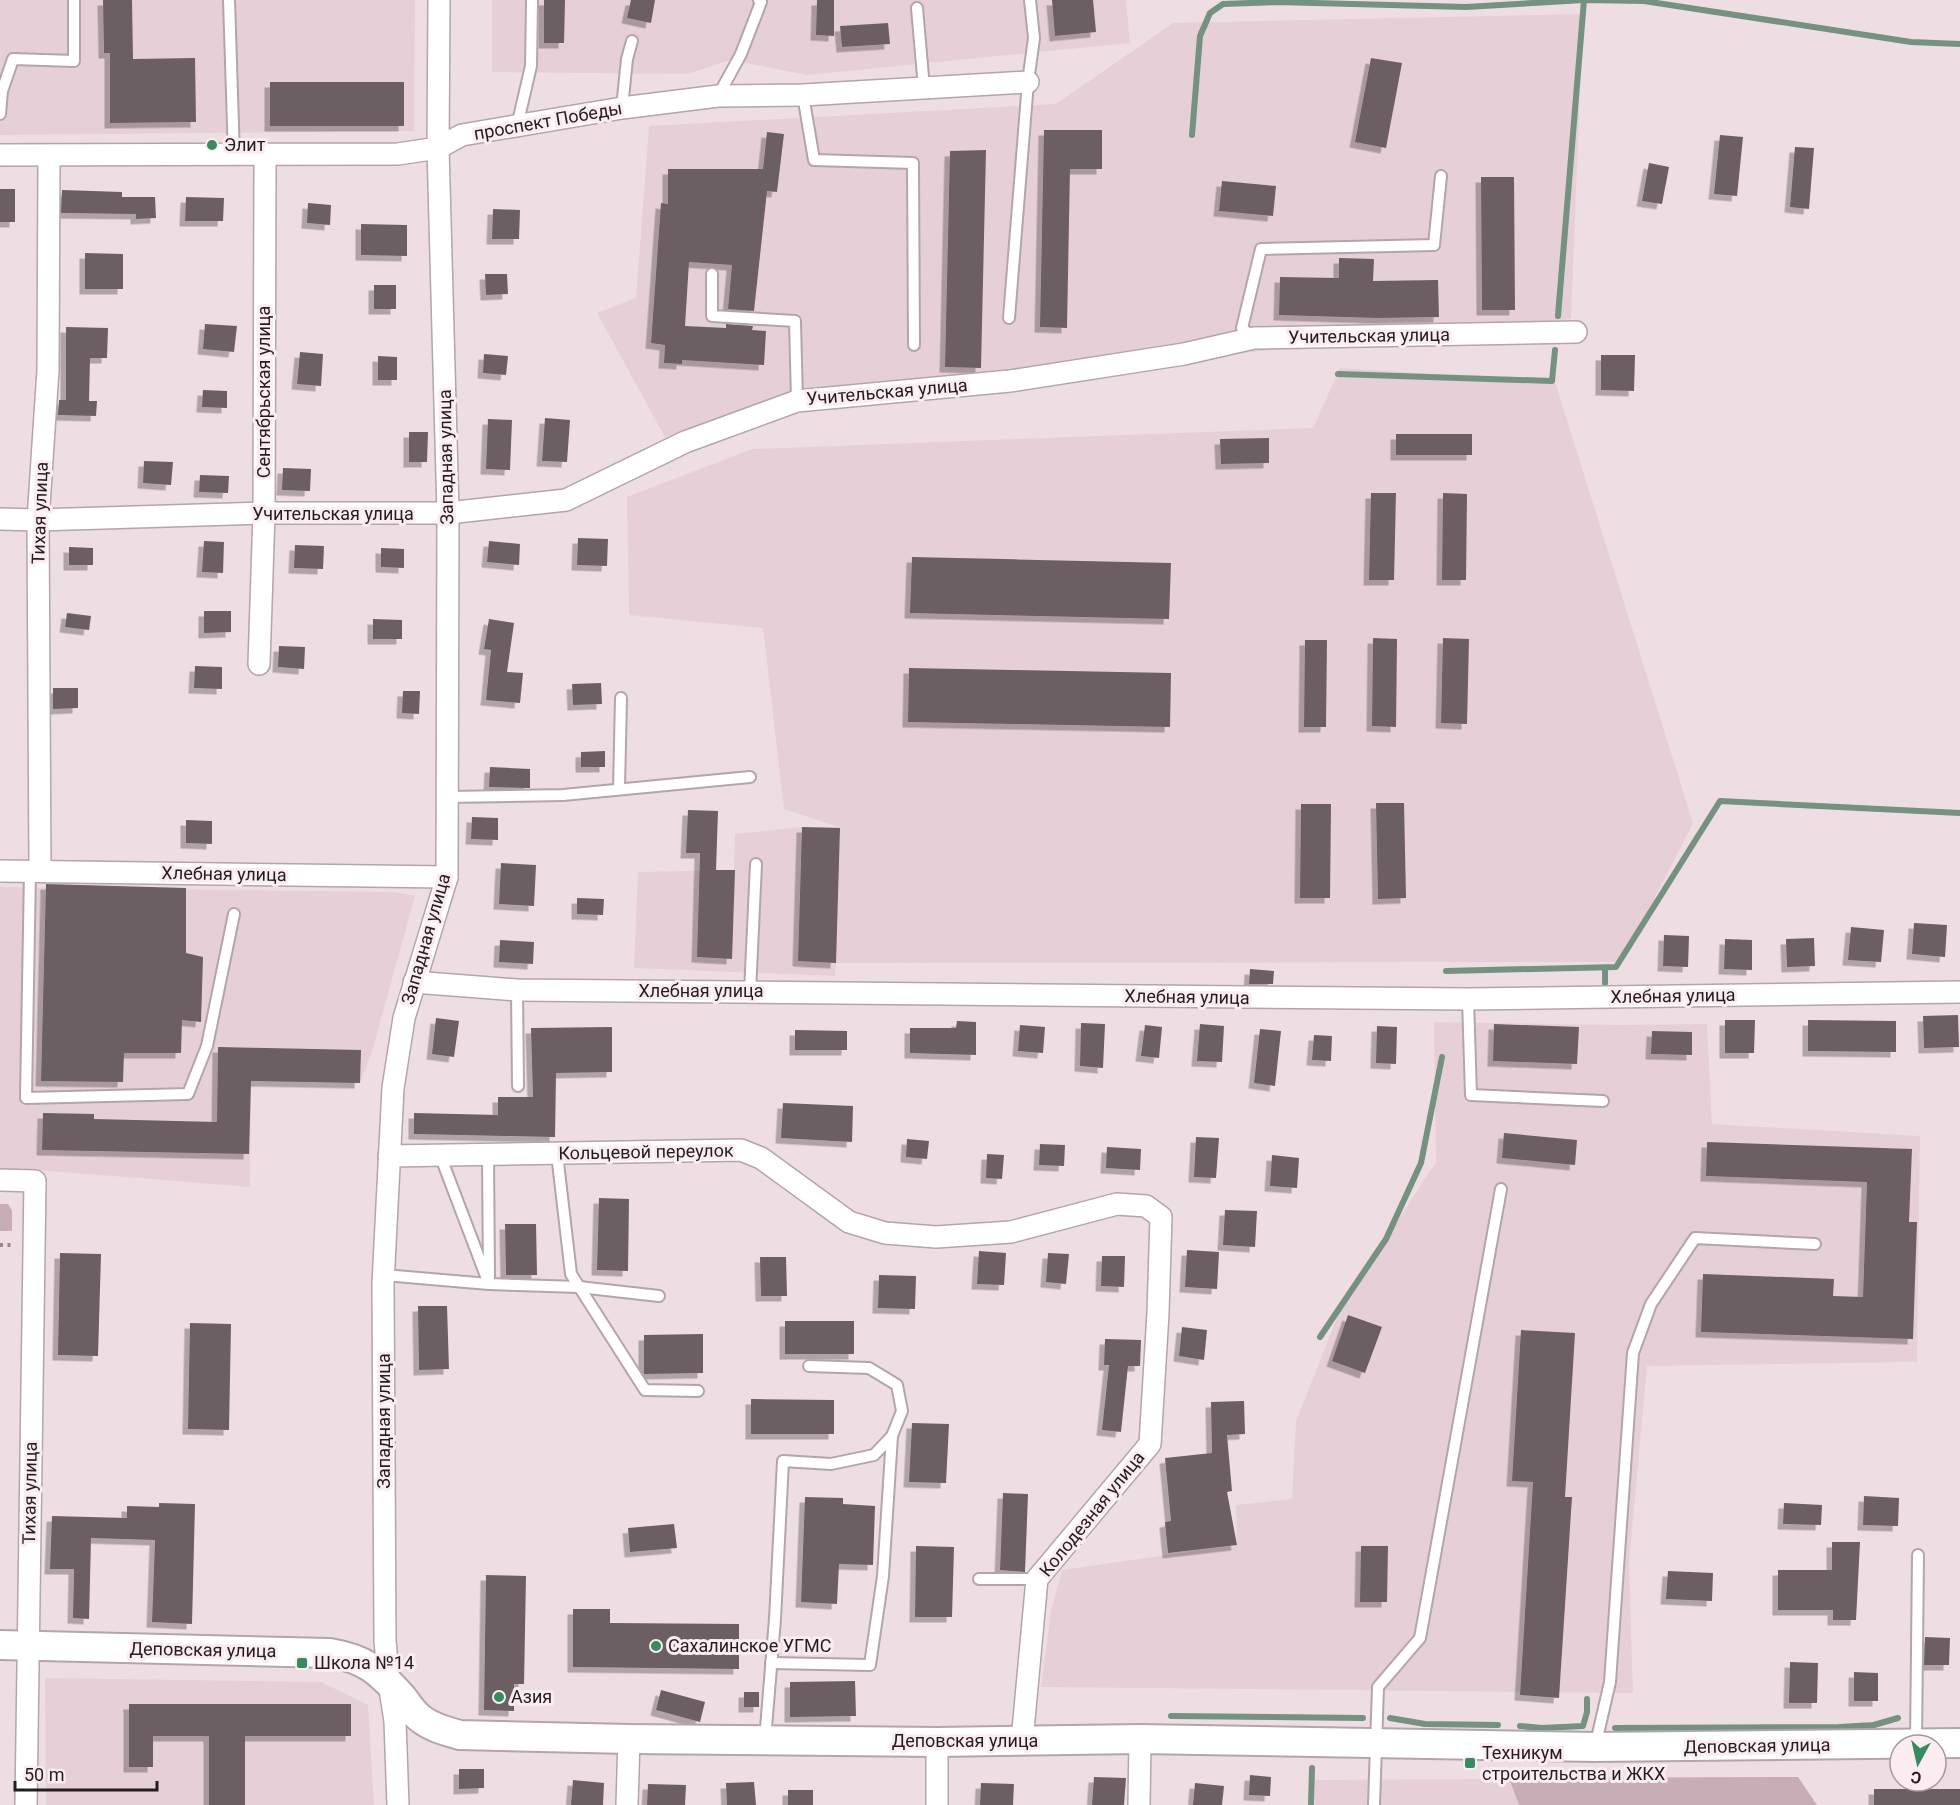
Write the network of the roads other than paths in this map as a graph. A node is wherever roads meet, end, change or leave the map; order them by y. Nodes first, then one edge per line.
1 (74, 0) edge
2 (229, 0) edge
3 (439, 0) edge
4 (532, 0) edge
5 (1030, 0) edge
6 (761, 1) edge
7 (917, 8) dead end
8 (632, 41) dead end
9 (1028, 82) junction
10 (924, 88) junction
11 (803, 95) junction
12 (718, 96) junction
13 (622, 108) junction
14 (0, 114) edge
15 (517, 126) junction
16 (438, 148) junction
17 (0, 155) edge
18 (48, 156) junction
19 (234, 156) junction
20 (265, 156) junction
21 (1441, 176) dead end
22 (712, 274) dead end
23 (1009, 318) dead end
24 (1576, 332) dead end
25 (1254, 338) junction
26 (914, 345) dead end
27 (797, 400) junction
28 (264, 513) junction
29 (448, 513) junction
30 (0, 519) edge
31 (38, 520) junction
32 (259, 664) dead end
33 (621, 699) dead end
34 (750, 777) dead end
35 (619, 789) junction
36 (448, 797) junction
37 (756, 864) dead end
38 (0, 871) edge
39 (35, 871) junction
40 (447, 878) junction
41 (234, 914) dead end
42 (414, 982) junction
43 (517, 990) junction
44 (750, 992) junction
45 (1960, 992) edge
46 (1468, 999) junction
47 (518, 1086) dead end
48 (1603, 1101) dead end
49 (557, 1154) junction
50 (440, 1155) junction
51 (488, 1155) junction
52 (389, 1156) junction
53 (0, 1180) edge
54 (1501, 1189) dead end
55 (1161, 1217) joint
56 (1815, 1244) dead end
57 (384, 1275) junction
58 (489, 1284) junction
59 (579, 1287) junction
60 (660, 1296) dead end
61 (809, 1366) dead end
62 (698, 1391) dead end
63 (892, 1436) junction
64 (1918, 1555) dead end
65 (979, 1579) dead end
66 (1037, 1580) junction
67 (14, 1646) edge
68 (771, 1663) junction
69 (389, 1683) junction
70 (1916, 1733) edge
71 (629, 1740) junction
72 (765, 1740) junction
73 (1140, 1740) junction
74 (1022, 1741) junction
75 (937, 1742) junction
76 (1377, 1742) junction
77 (1888, 1744) edge
78 (1595, 1747) junction
79 (26, 1805) edge
80 (398, 1805) edge
81 (627, 1805) edge
82 (937, 1805) edge
83 (1139, 1805) edge
84 (1374, 1805) edge

1 - 14 lane
2 - 19 lane
3 - 16 street, Западная улица
4 - 15 lane
5 - 9 lane
6 - 12 lane
7 - 10 lane
8 - 13 lane
9 - 10 street, проспект Победы
9 - 23 lane
10 - 11 street, проспект Победы
11 - 12 street, проспект Победы
11 - 26 lane
12 - 13 street, проспект Победы
13 - 15 street, проспект Победы
15 - 16 street, проспект Победы
16 - 20 street, проспект Победы
16 - 29 street, Западная улица
17 - 18 street, проспект Победы
18 - 19 street, проспект Победы
18 - 31 street, Тихая улица
19 - 20 street, проспект Победы
20 - 28 street, Сентябрьская улица
21 - 25 lane
22 - 27 lane
24 - 25 street, Учительская улица
25 - 27 street, Учительская улица
27 - 29 street, Учительская улица
28 - 29 street, Учительская улица
28 - 31 street, Учительская улица
28 - 32 street, Сентябрьская улица
29 - 36 street, Западная улица
30 - 31 street, Учительская улица
31 - 39 street, Тихая улица
33 - 35 lane
34 - 35 lane
35 - 36 lane
36 - 40 street, Западная улица
37 - 44 lane
38 - 39 street, Хлебная улица
39 - 40 street, Хлебная улица
39 - 41 lane
40 - 42 street, Западная улица
42 - 43 street, Хлебная улица
42 - 52 street, Западная улица
43 - 44 street, Хлебная улица
43 - 47 lane
44 - 46 street, Хлебная улица
45 - 46 street, Хлебная улица
46 - 48 lane
49 - 51 street, Кольцевой переулок
49 - 55 street, Кольцевой переулок
49 - 59 lane
50 - 51 street, Кольцевой переулок
50 - 52 street, Кольцевой переулок
50 - 58 lane
51 - 58 lane
52 - 57 street, Западная улица
53 - 67 street, Тихая улица
54 - 76 lane
55 - 66 street, Колодезная улица
56 - 78 lane
57 - 58 lane
57 - 69 street, Западная улица
58 - 59 lane
59 - 60 lane
59 - 62 lane
61 - 63 lane
63 - 68 lane
63 - 68 lane
64 - 70 lane
65 - 66 lane
66 - 74 street, Колодезная улица
67 - 69 street, Деповская улица
67 - 79 street, Тихая улица
68 - 72 lane
69 - 71 street, Деповская улица
69 - 80 street, Западная улица
71 - 72 street, Деповская улица
71 - 81 street
72 - 75 street, Деповская улица
73 - 74 street, Деповская улица
73 - 76 street, Деповская улица
73 - 83 street
74 - 75 street, Деповская улица
75 - 82 street
76 - 78 street, Деповская улица
76 - 84 lane
77 - 78 street, Деповская улица

